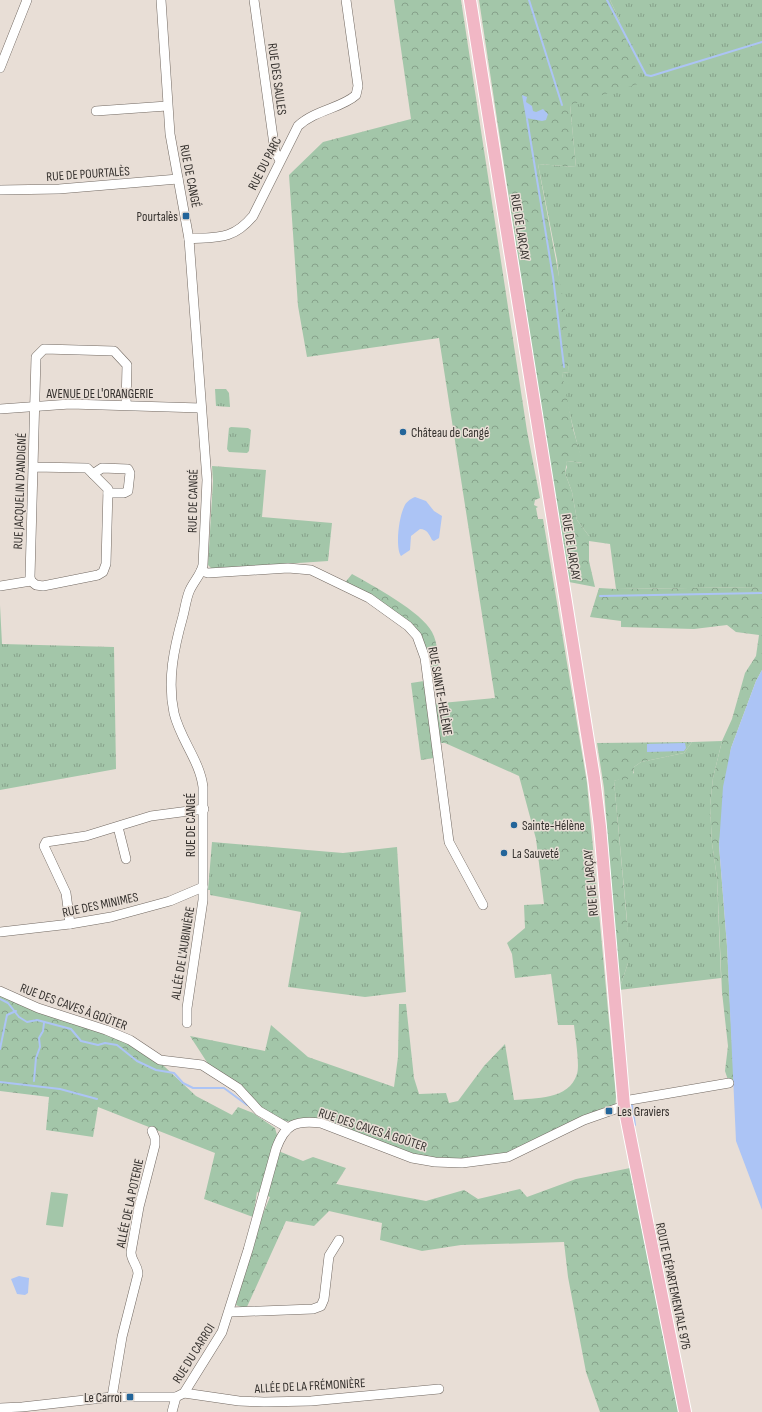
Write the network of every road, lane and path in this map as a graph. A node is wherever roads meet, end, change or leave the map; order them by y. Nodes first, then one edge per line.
1 (27, 0) edge
2 (161, 0) edge
3 (254, 0) edge
4 (346, 0) edge
5 (470, 0) edge
6 (0, 68) edge
7 (167, 106) junction
8 (96, 110) dead end
9 (280, 160) junction
10 (178, 179) junction
11 (0, 190) edge
12 (189, 239) junction
13 (35, 406) junction
14 (126, 406) junction
15 (201, 408) junction
16 (0, 409) edge
17 (33, 467) junction
18 (93, 474) junction
19 (108, 493) junction
20 (201, 571) junction
21 (30, 579) junction
22 (0, 586) edge
23 (204, 810) junction
24 (118, 827) junction
25 (126, 859) dead end
26 (203, 888) junction
27 (483, 905) dead end
28 (70, 924) junction
29 (0, 932) edge
30 (0, 991) edge
31 (187, 1023) dead end
32 (729, 1083) dead end
33 (624, 1104) junction
34 (288, 1128) junction
35 (152, 1131) dead end
36 (635, 1167) joint
37 (339, 1240) dead end
38 (230, 1312) junction
39 (439, 1389) dead end
40 (180, 1395) junction
41 (112, 1397) junction
42 (0, 1408) edge
43 (52, 1408) edge
44 (172, 1412) edge
45 (686, 1412) edge

1 - 6 street
2 - 7 street, RUE DE CANGÉ
3 - 9 street, RUE DES SAULES
4 - 9 street, RUE DU PARC
5 - 33 main road, RUE DE LARÇAY
7 - 8 street
7 - 10 street, RUE DE CANGÉ
9 - 12 street, RUE DU PARC
10 - 11 street, RUE DE POURTALÈS
10 - 12 street, RUE DE CANGÉ
12 - 15 street, RUE DE CANGÉ
13 - 14 street, AVENUE DE L'ORANGERIE
13 - 14 street, RUE JACQUELIN D'ANDIGNÉ
13 - 16 street, AVENUE DE L'ORANGERIE
13 - 17 street, RUE JACQUELIN D'ANDIGNÉ
14 - 15 street, AVENUE DE L'ORANGERIE
15 - 20 street, RUE DE CANGÉ
17 - 18 street
17 - 21 street, RUE JACQUELIN D'ANDIGNÉ
18 - 19 street
18 - 19 street
19 - 21 street
20 - 23 street, RUE DE CANGÉ
20 - 27 street, RUE SAINTE-HÉLÈNE
21 - 22 street
23 - 24 street
23 - 26 street, RUE DE CANGÉ
24 - 25 street
24 - 28 street
26 - 28 street, RUE DES MINIMES
26 - 31 street, ALLÉE DE L'AUBINIÈRE
28 - 29 street, RUE DES MINIMES
30 - 34 street, RUE DES CAVES À GOÛTER
32 - 33 street, RUE DES CAVES À GOÛTER
33 - 34 street, RUE DES CAVES À GOÛTER
33 - 36 main road, RUE DE LARÇAY
34 - 38 street, RUE DU CARROI
35 - 41 street, ALLÉE DE LA POTERIE
36 - 45 main road, ROUTE DÉPARTEMENTALE 976
37 - 38 street
38 - 40 street, RUE DU CARROI
39 - 40 street, ALLÉE DE LA FRÉMONIÈRE
40 - 41 street, RUE DU CARROI
40 - 44 street
41 - 43 street, RUE DU CARROI
42 - 43 street, RUE DU CARROI

